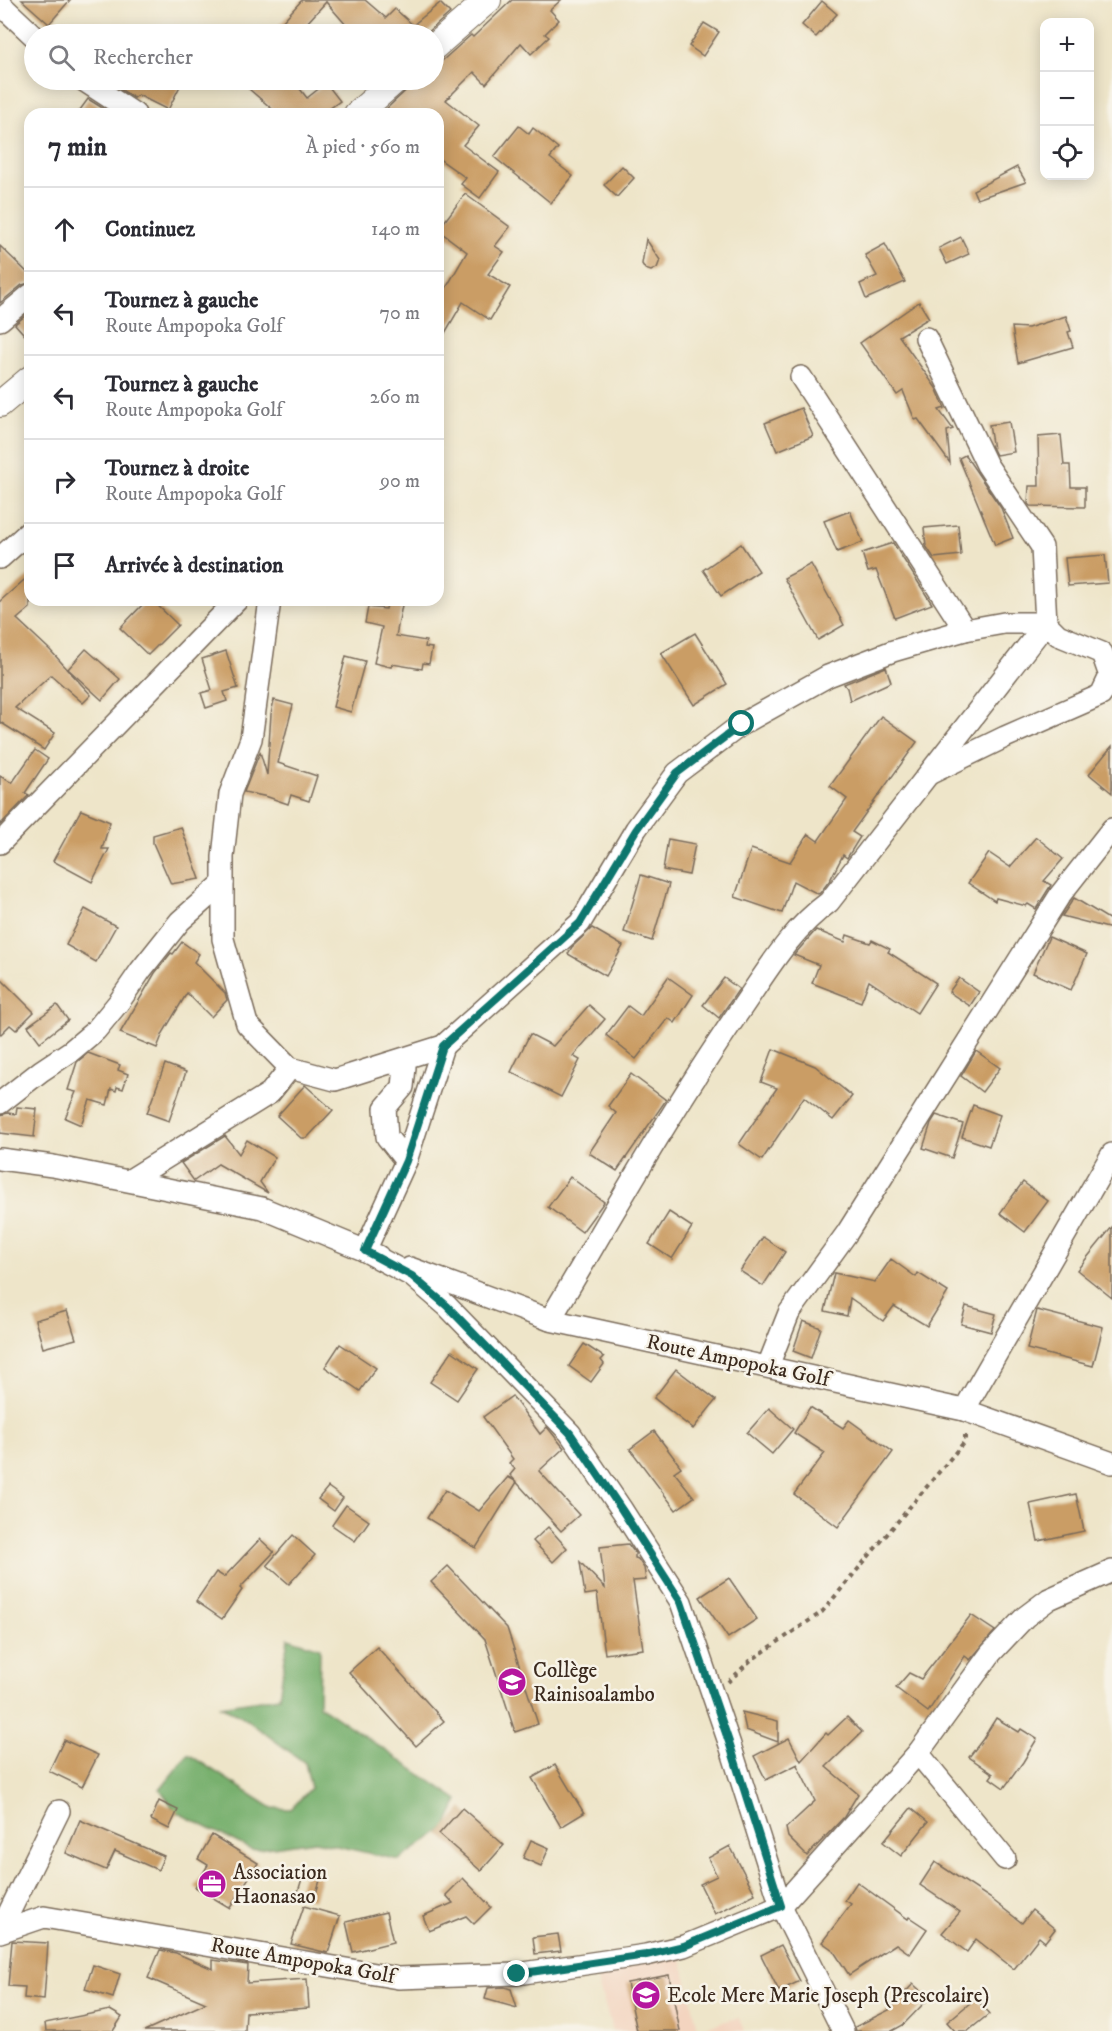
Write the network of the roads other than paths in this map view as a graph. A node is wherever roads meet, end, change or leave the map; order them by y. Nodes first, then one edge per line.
1 (488, 0) edge
2 (0, 4) edge
3 (24, 27) edge
4 (444, 38) edge
5 (98, 90) edge
6 (385, 90) edge
7 (126, 108) edge
8 (364, 108) edge
9 (24, 300) edge
10 (0, 320) edge
11 (926, 338) dead end
12 (801, 377) dead end
13 (24, 384) edge
14 (0, 404) edge
15 (24, 536) edge
16 (0, 558) edge
17 (231, 606) edge
18 (269, 606) edge
19 (1046, 623) junction
20 (965, 630) junction
21 (1106, 701) edge
22 (931, 773) junction
23 (1112, 829) edge
24 (0, 843) edge
25 (223, 882) junction
26 (443, 1046) junction
27 (392, 1063) junction
28 (290, 1068) junction
29 (0, 1103) edge
30 (1112, 1154) edge
31 (0, 1159) edge
32 (406, 1161) junction
33 (130, 1180) junction
34 (365, 1251) junction
35 (550, 1320) junction
36 (768, 1366) junction
37 (964, 1410) junction
38 (1112, 1462) edge
39 (1112, 1571) edge
40 (918, 1753) junction
41 (59, 1811) dead end
42 (1005, 1859) dead end
43 (781, 1906) junction
44 (0, 1932) edge
45 (843, 2031) edge

1 - 4 street
2 - 3 street
5 - 7 street
6 - 8 street
9 - 10 street
11 - 19 street
12 - 20 street
13 - 14 street
15 - 16 street
17 - 24 street
18 - 25 street
19 - 20 street
19 - 21 street
19 - 22 street
20 - 26 street
21 - 22 street
22 - 35 street
23 - 36 street
25 - 28 street
25 - 29 street
26 - 27 street
26 - 32 street
27 - 28 street
27 - 32 street
28 - 33 street
30 - 37 street
31 - 33 street
32 - 34 street
33 - 34 street
34 - 35 street, Route Ampopoka Golf
34 - 43 street
35 - 36 street, Route Ampopoka Golf
36 - 37 street, Route Ampopoka Golf
37 - 38 street, Route Ampopoka Golf
39 - 40 street
40 - 42 street
40 - 43 street
41 - 44 street
43 - 44 street, Route Ampopoka Golf
43 - 45 street

